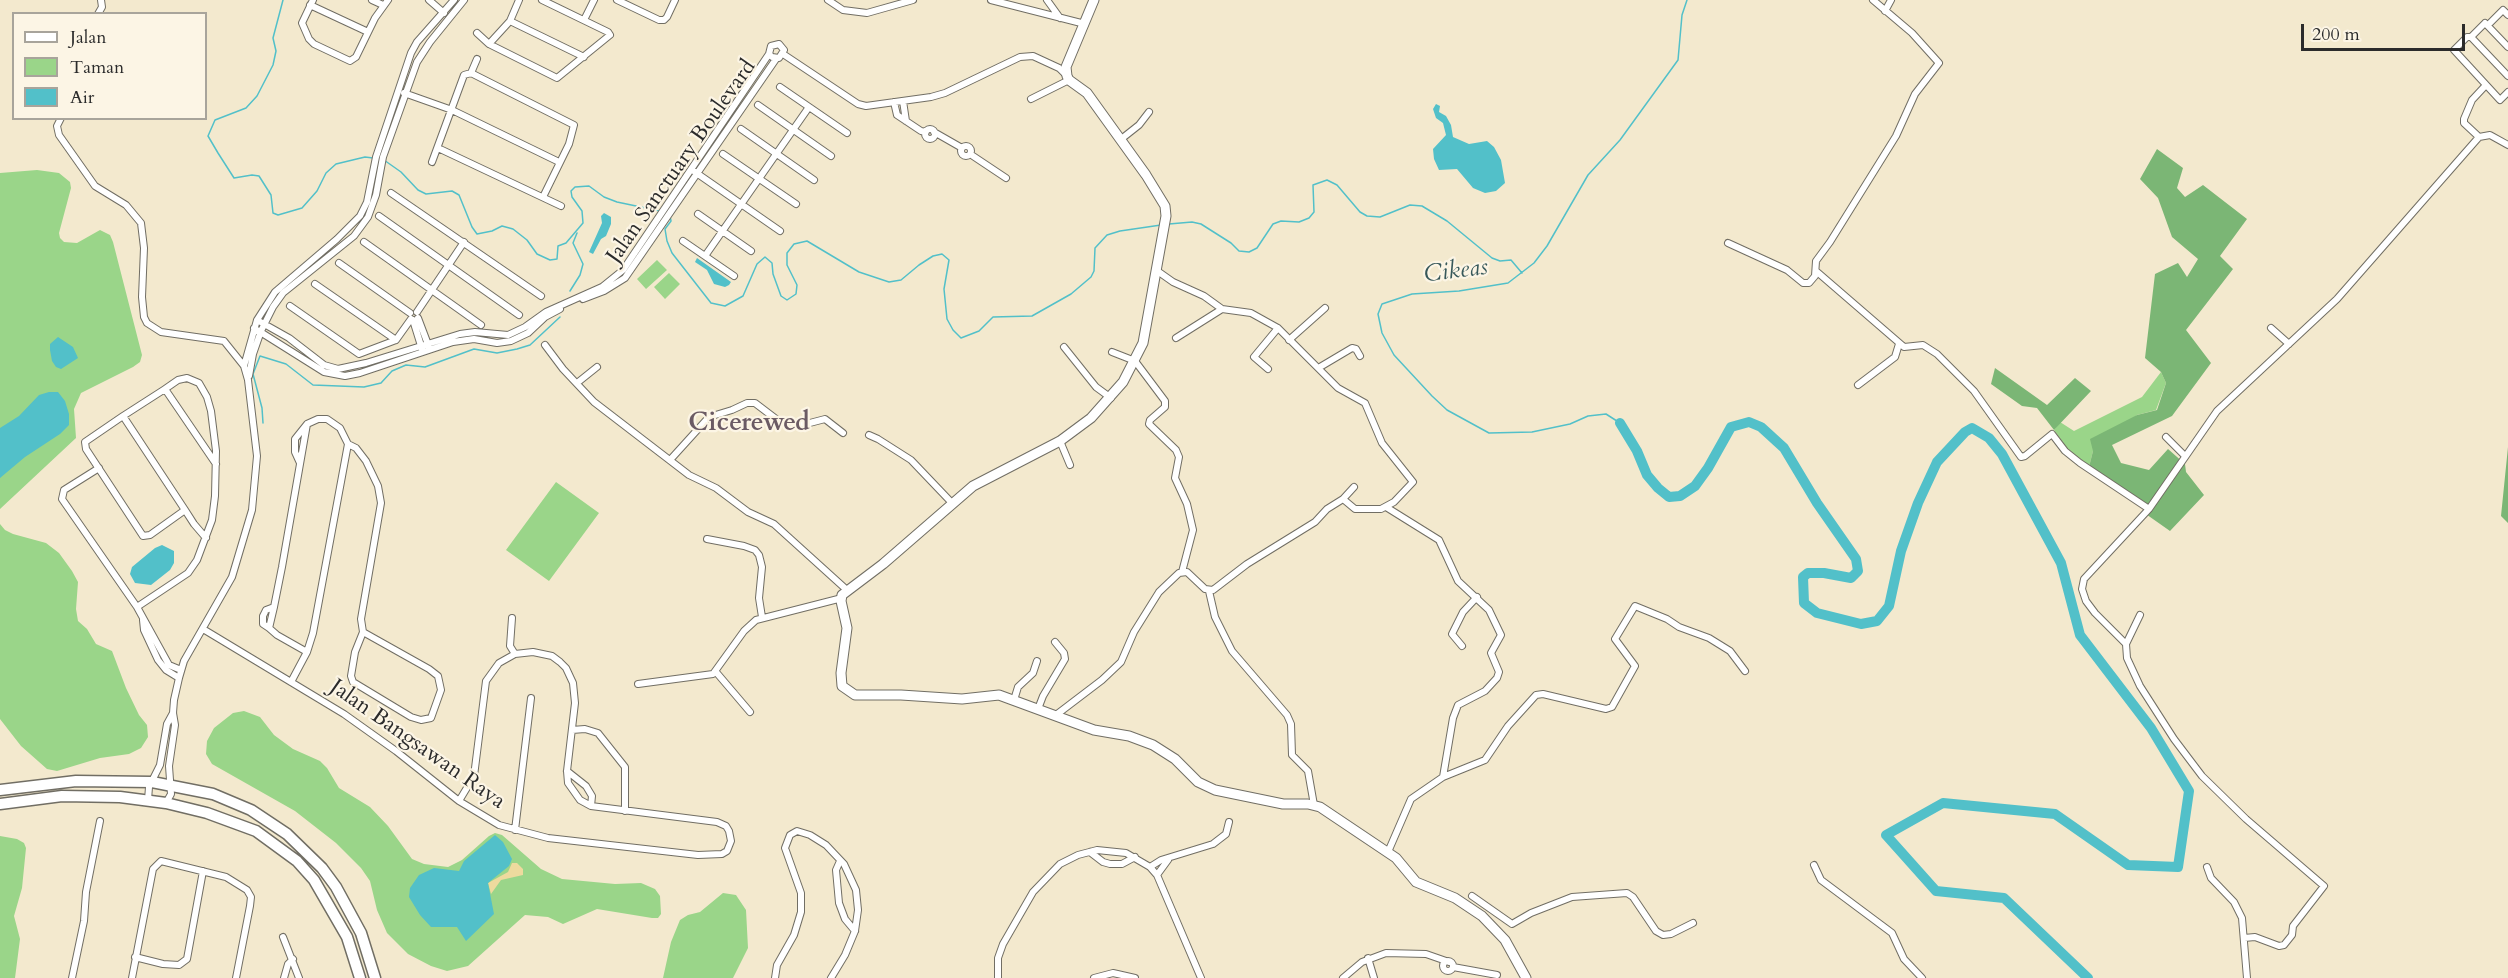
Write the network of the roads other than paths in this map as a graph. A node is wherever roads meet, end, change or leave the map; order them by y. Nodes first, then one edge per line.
1 (372, 0) edge
2 (429, 0) edge
3 (454, 0) edge
4 (464, 0) edge
5 (519, 0) edge
6 (542, 0) edge
7 (594, 0) edge
8 (617, 0) edge
9 (675, 0) edge
10 (828, 0) edge
11 (913, 0) edge
12 (991, 0) edge
13 (1047, 0) edge
14 (1094, 0) edge
15 (1873, 0) edge
16 (1891, 0) edge
17 (1008, 2) edge
18 (312, 3) edge
19 (385, 3) edge
20 (1886, 11) junction
21 (443, 12) junction
22 (2508, 15) edge
23 (449, 17) junction
24 (1060, 18) junction
25 (584, 20) junction
26 (510, 21) junction
27 (1085, 24) junction
28 (2488, 25) junction
29 (368, 32) junction
30 (477, 33) dead end
31 (2471, 37) junction
32 (489, 44) junction
33 (2508, 46) edge
34 (770, 54) junction
35 (783, 54) junction
36 (584, 57) junction
37 (776, 58) junction
38 (477, 59) dead end
39 (471, 73) junction
40 (2508, 76) edge
41 (1068, 78) junction
42 (2486, 85) junction
43 (780, 87) dead end
44 (398, 92) junction
45 (2508, 92) edge
46 (406, 93) junction
47 (1031, 99) dead end
48 (903, 101) junction
49 (894, 102) junction
50 (758, 105) dead end
51 (809, 107) junction
52 (452, 110) junction
53 (1149, 112) dead end
54 (60, 120) edge
55 (906, 121) junction
56 (741, 129) dead end
57 (793, 129) junction
58 (847, 133) dead end
59 (2479, 138) junction
60 (1120, 140) junction
61 (2508, 145) edge
62 (438, 148) junction
63 (723, 154) dead end
64 (777, 154) junction
65 (831, 156) dead end
66 (379, 157) junction
67 (432, 162) dead end
68 (559, 162) junction
69 (376, 170) junction
70 (694, 172) junction
71 (1006, 178) dead end
72 (759, 179) junction
73 (814, 180) dead end
74 (391, 193) dead end
75 (543, 197) junction
76 (741, 204) junction
77 (796, 204) dead end
78 (561, 206) dead end
79 (698, 214) dead end
80 (379, 216) dead end
81 (723, 231) junction
82 (780, 231) dead end
83 (683, 241) dead end
84 (364, 242) dead end
85 (464, 242) junction
86 (1728, 243) dead end
87 (751, 251) dead end
88 (705, 256) junction
89 (339, 263) dead end
90 (448, 265) junction
91 (1156, 270) junction
92 (1816, 271) junction
93 (734, 276) dead end
94 (315, 284) dead end
95 (432, 290) junction
96 (541, 296) dead end
97 (290, 306) dead end
98 (1325, 308) dead end
99 (1222, 309) junction
100 (519, 315) dead end
101 (414, 316) junction
102 (481, 325) dead end
103 (260, 328) junction
104 (1278, 328) junction
105 (2271, 328) dead end
106 (275, 330) junction
107 (270, 337) junction
108 (1176, 338) dead end
109 (396, 340) junction
110 (1289, 340) junction
111 (1899, 344) junction
112 (2289, 344) junction
113 (545, 345) dead end
114 (299, 347) junction
115 (1064, 347) dead end
116 (425, 348) junction
117 (1112, 352) dead end
118 (295, 354) junction
119 (1360, 356) dead end
120 (1135, 361) junction
121 (244, 366) junction
122 (597, 367) dead end
123 (1320, 367) junction
124 (1269, 369) dead end
125 (248, 380) junction
126 (577, 383) junction
127 (1858, 385) dead end
128 (165, 389) junction
129 (1111, 398) junction
130 (123, 416) junction
131 (843, 433) dead end
132 (869, 435) dead end
133 (2166, 437) dead end
134 (1060, 441) junction
135 (348, 444) junction
136 (2185, 456) junction
137 (670, 460) junction
138 (216, 464) junction
139 (1070, 465) dead end
140 (99, 468) junction
141 (1354, 487) dead end
142 (1342, 499) junction
143 (952, 503) junction
144 (1386, 507) junction
145 (2149, 509) junction
146 (185, 510) junction
147 (206, 538) junction
148 (707, 539) dead end
149 (1182, 572) junction
150 (1209, 591) junction
151 (845, 594) junction
152 (1477, 597) junction
153 (137, 607) junction
154 (2140, 615) dead end
155 (762, 617) junction
156 (512, 618) dead end
157 (203, 629) junction
158 (363, 632) junction
159 (1055, 642) dead end
160 (2126, 644) junction
161 (1462, 646) dead end
162 (158, 650) junction
163 (307, 652) junction
164 (515, 654) junction
165 (1037, 661) dead end
166 (181, 670) junction
167 (1745, 671) dead end
168 (716, 672) junction
169 (179, 678) junction
170 (291, 681) junction
171 (638, 684) dead end
172 (531, 698) dead end
173 (1014, 700) junction
174 (1038, 709) junction
175 (750, 712) dead end
176 (173, 713) junction
177 (1056, 715) junction
178 (572, 730) junction
179 (567, 771) junction
180 (1443, 777) junction
181 (152, 782) junction
182 (169, 784) junction
183 (0, 790) edge
184 (148, 800) junction
185 (459, 801) junction
186 (166, 803) junction
187 (0, 804) edge
188 (1314, 805) junction
189 (591, 806) junction
190 (626, 811) junction
191 (100, 821) dead end
192 (1229, 822) dead end
193 (515, 830) junction
194 (1090, 852) junction
195 (1388, 852) junction
196 (1135, 857) junction
197 (1168, 860) junction
198 (840, 861) junction
199 (1814, 865) dead end
200 (1150, 867) junction
201 (2207, 867) dead end
202 (203, 871) junction
203 (1157, 875) junction
204 (1472, 896) dead end
205 (1693, 923) dead end
206 (855, 931) junction
207 (283, 937) dead end
208 (2244, 938) junction
209 (135, 957) junction
210 (1368, 958) junction
211 (293, 959) junction
212 (1448, 969) edge
213 (1497, 975) dead end
214 (834, 977) edge
215 (72, 978) edge
216 (132, 978) edge
217 (236, 978) edge
218 (284, 978) edge
219 (299, 978) edge
220 (360, 978) edge
221 (375, 978) edge
222 (775, 978) edge
223 (998, 978) edge
224 (1094, 978) edge
225 (1135, 978) edge
226 (1201, 978) edge
227 (1343, 978) edge
228 (1374, 978) edge
229 (1526, 978) edge
230 (1922, 978) edge
231 (2247, 978) edge

1 - 19 street
2 - 21 street
3 - 21 street
4 - 23 street
5 - 26 street
6 - 25 street
7 - 25 street
8 - 9 street
10 - 11 street
12 - 17 street
13 - 24 street
14 - 27 main road
15 - 20 street
16 - 20 street
17 - 24 street
18 - 29 street
18 - 29 street
19 - 29 street
20 - 92 street
21 - 23 street
21 - 44 street
22 - 28 street
23 - 46 street
24 - 27 street
25 - 36 street
26 - 32 street
26 - 36 street
27 - 41 main road
28 - 31 street
28 - 33 street
30 - 32 street
31 - 40 street
31 - 42 street
32 - 36 street
34 - 35 street
34 - 37 street
34 - 70 street, Jalan Sanctuary Boulevard
35 - 37 street
35 - 49 street
37 - 70 street, Jalan Sanctuary Boulevard
38 - 39 street
39 - 52 street
39 - 68 street
41 - 47 street
41 - 48 street
41 - 60 main road
42 - 45 street
42 - 59 street
43 - 51 street
44 - 46 street
44 - 66 street
46 - 52 street
46 - 66 street
48 - 49 street
48 - 55 street
49 - 55 street
50 - 57 street
51 - 57 street
51 - 58 street
52 - 62 street
52 - 68 street
53 - 60 street
54 - 121 street
55 - 71 street
56 - 64 street
57 - 64 street
57 - 65 street
59 - 61 street
59 - 112 street
60 - 91 main road
62 - 67 street
62 - 75 street
63 - 72 street
64 - 72 street
64 - 73 street
66 - 69 street
68 - 75 street
69 - 103 street
69 - 103 street
70 - 76 street
70 - 116 street, Jalan Sanctuary Boulevard
72 - 76 street
72 - 77 street
74 - 85 street
75 - 78 street
76 - 81 street
76 - 82 street
79 - 81 street
80 - 90 street
81 - 87 street
81 - 88 street
83 - 88 street
84 - 95 street
85 - 90 street
85 - 96 street
86 - 92 street
88 - 93 street
89 - 101 street
90 - 95 street
90 - 100 street
91 - 99 street
91 - 120 main road
92 - 111 street
94 - 109 street
95 - 101 street
95 - 102 street
97 - 109 street
98 - 110 street
99 - 104 street
99 - 108 street
101 - 109 street
101 - 116 street
103 - 106 street, Jalan Sanctuary Boulevard
103 - 107 street, Jalan Sanctuary Boulevard
103 - 121 street
103 - 125 street
104 - 110 street
104 - 124 street
105 - 112 street
106 - 107 street
106 - 114 street, Jalan Sanctuary Boulevard
107 - 118 street, Jalan Sanctuary Boulevard
110 - 123 street
111 - 127 street
111 - 145 street
112 - 136 street
113 - 126 street
114 - 116 street, Jalan Sanctuary Boulevard
114 - 118 street
115 - 129 street
116 - 118 street, Jalan Sanctuary Boulevard
117 - 120 street
119 - 123 street
120 - 129 main road
120 - 149 street
121 - 125 street
122 - 126 street
123 - 144 street
125 - 157 street
126 - 137 street
128 - 130 street
128 - 138 street
128 - 138 street
129 - 134 main road
130 - 140 street
130 - 146 street
131 - 137 street
132 - 143 street
133 - 136 street
134 - 139 street
134 - 143 main road
135 - 158 street
135 - 163 street
135 - 163 street
136 - 145 street
137 - 151 street
138 - 147 street
140 - 146 street
140 - 153 street
141 - 142 street
142 - 144 street
142 - 150 street
143 - 151 main road
144 - 152 street
145 - 160 street
146 - 147 street
147 - 153 street
148 - 155 street
149 - 150 street
149 - 177 street
150 - 188 street
151 - 155 street
151 - 173 main road
152 - 161 street
152 - 180 street
153 - 162 street
154 - 160 street
155 - 168 street
156 - 164 street
157 - 166 street
157 - 170 street, Jalan Bangsawan Raya
158 - 158 street
159 - 174 street
160 - 208 street
162 - 166 street
162 - 169 street
163 - 170 street
164 - 178 street
164 - 185 street
165 - 173 street
166 - 169 street
167 - 180 street
168 - 171 street
168 - 175 street
169 - 176 street
170 - 185 street, Jalan Bangsawan Raya
172 - 193 street
173 - 174 main road
174 - 177 main road
176 - 181 street
176 - 182 street
177 - 188 main road
178 - 179 street
178 - 190 street
179 - 189 street
179 - 189 street
180 - 195 street
181 - 182 main road
181 - 183 main road
181 - 184 street
182 - 186 street
182 - 221 main road
184 - 186 main road
184 - 187 main road
185 - 193 street, Jalan Bangsawan Raya
186 - 220 main road
188 - 195 main road
189 - 190 street
190 - 193 street, Jalan Bangsawan Raya
191 - 215 street
192 - 197 street
194 - 196 street
194 - 196 street
194 - 223 street
195 - 229 main road
196 - 200 street
197 - 200 street
197 - 203 street
198 - 206 street
198 - 206 street
198 - 222 street
199 - 230 street
200 - 203 street
201 - 208 street
202 - 209 street
202 - 209 street
202 - 217 street
203 - 226 street
204 - 205 street
206 - 214 street
207 - 211 street
208 - 231 street
209 - 216 street
210 - 212 street
210 - 227 street
210 - 228 street
211 - 218 street
211 - 219 street
212 - 213 street
224 - 225 street

